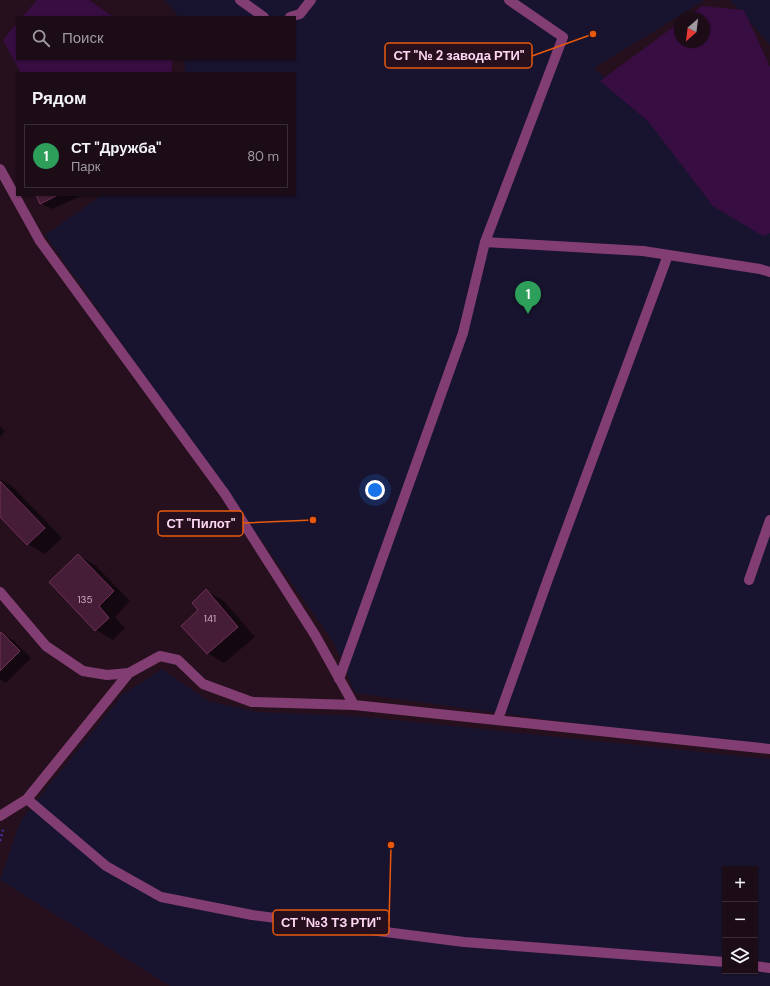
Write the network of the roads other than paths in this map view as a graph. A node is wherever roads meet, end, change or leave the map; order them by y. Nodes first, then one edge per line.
1 (240, 0) edge
2 (311, 0) edge
3 (509, 0) edge
4 (263, 16) edge
5 (293, 16) edge
6 (0, 170) edge
7 (485, 242) junction
8 (668, 255) junction
9 (770, 272) edge
10 (770, 520) edge
11 (749, 580) dead end
12 (0, 592) edge
13 (129, 673) junction
14 (339, 679) junction
15 (354, 705) junction
16 (498, 720) junction
17 (770, 749) edge
18 (27, 800) junction
19 (0, 816) edge
20 (722, 962) edge
21 (758, 966) edge
22 (770, 968) edge

1 - 4 street
2 - 5 street
3 - 7 street
6 - 14 street
7 - 8 street
7 - 14 street
8 - 9 street
8 - 16 street
10 - 11 street
12 - 13 street
13 - 15 street
13 - 18 street
14 - 15 street
15 - 16 street
16 - 17 street
18 - 19 street
18 - 20 street
21 - 22 street

